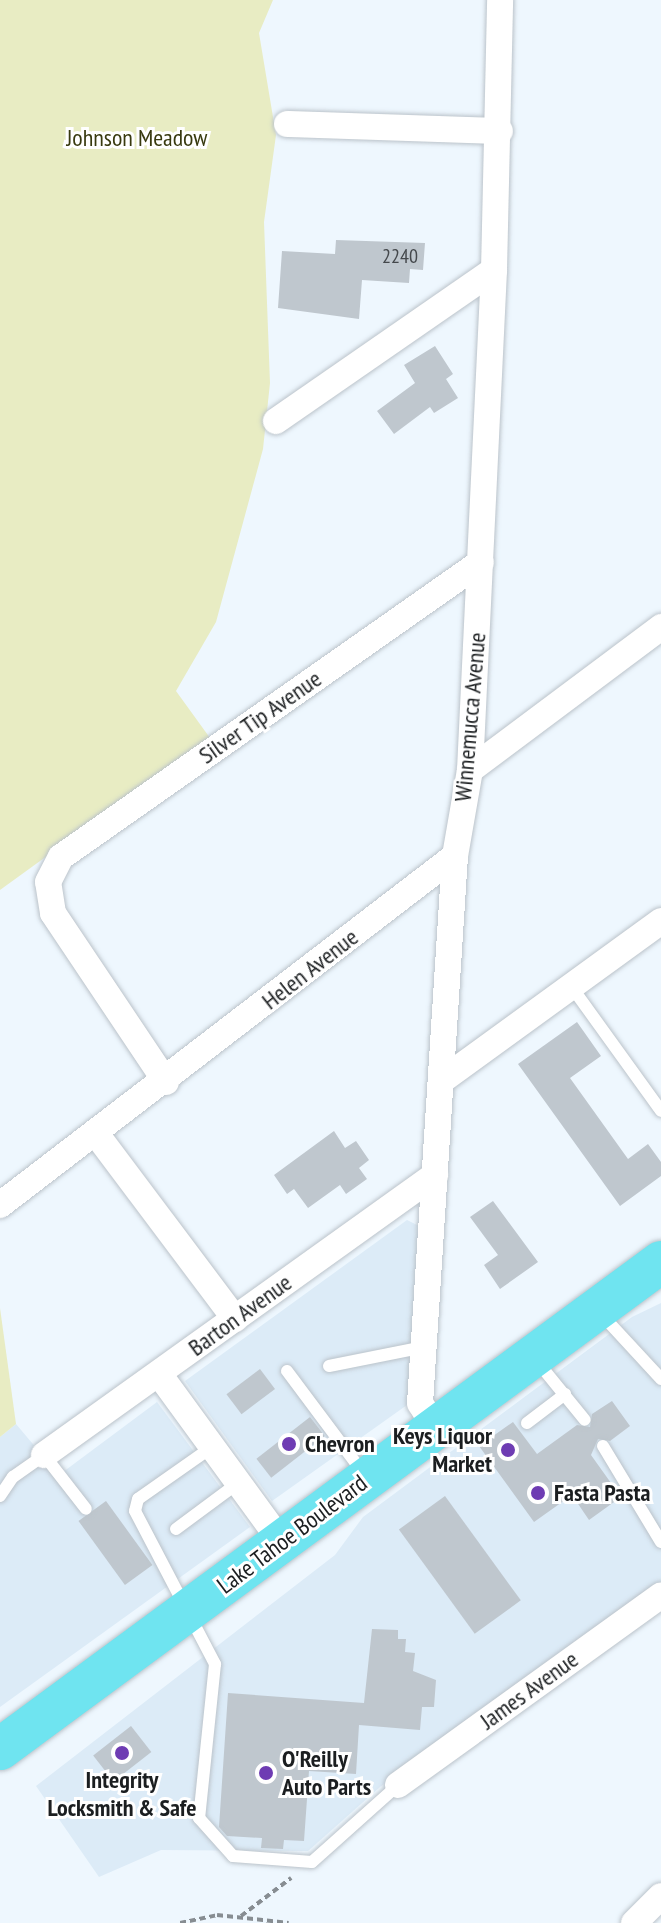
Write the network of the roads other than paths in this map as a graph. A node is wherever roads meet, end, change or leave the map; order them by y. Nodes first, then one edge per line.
1 (500, 0) edge
2 (287, 124) dead end
3 (500, 131) junction
4 (494, 270) junction
5 (276, 421) dead end
6 (481, 562) junction
7 (661, 627) edge
8 (470, 770) junction
9 (455, 856) junction
10 (661, 921) edge
11 (571, 986) junction
12 (441, 1081) junction
13 (166, 1082) junction
14 (661, 1111) edge
15 (97, 1135) junction
16 (435, 1175) junction
17 (0, 1205) edge
18 (661, 1262) edge
19 (597, 1310) junction
20 (235, 1319) junction
21 (424, 1347) junction
22 (533, 1357) junction
23 (329, 1366) dead end
24 (287, 1371) dead end
25 (159, 1374) junction
26 (661, 1379) edge
27 (565, 1394) junction
28 (585, 1420) dead end
29 (527, 1423) dead end
30 (435, 1427) junction
31 (603, 1446) dead end
32 (212, 1447) junction
33 (44, 1455) junction
34 (367, 1478) junction
35 (238, 1483) junction
36 (0, 1496) edge
37 (86, 1509) dead end
38 (176, 1529) dead end
39 (281, 1541) junction
40 (661, 1542) edge
41 (661, 1595) edge
42 (189, 1611) junction
43 (0, 1749) edge
44 (398, 1785) joint
45 (661, 1896) edge
46 (634, 1923) edge

1 - 3 street, Winnemucca Avenue
2 - 3 street
3 - 4 street, Winnemucca Avenue
4 - 5 street
4 - 6 street, Winnemucca Avenue
6 - 8 street, Winnemucca Avenue
6 - 13 street, Silver Tip Avenue
7 - 8 street
8 - 9 street, Winnemucca Avenue
9 - 12 street, Winnemucca Avenue
9 - 13 street, Helen Avenue
10 - 11 street
11 - 12 street
11 - 14 lane
12 - 16 street, Winnemucca Avenue
13 - 15 street, Helen Avenue
15 - 17 street, Helen Avenue
15 - 20 street
16 - 20 street, Barton Avenue
16 - 21 street, Winnemucca Avenue
18 - 19 highway, Lake Tahoe Boulevard
19 - 22 highway, Lake Tahoe Boulevard
19 - 26 lane
20 - 25 street, Barton Avenue
21 - 23 lane
21 - 30 street, Winnemucca Avenue
22 - 27 lane
22 - 30 highway, Lake Tahoe Boulevard
24 - 34 lane
25 - 32 street
25 - 33 street, Barton Avenue
27 - 28 lane
27 - 29 lane
30 - 34 highway, Lake Tahoe Boulevard
31 - 40 lane
32 - 35 street
32 - 42 lane
33 - 36 lane
33 - 37 lane
34 - 39 highway, Lake Tahoe Boulevard
35 - 38 lane
35 - 39 street
39 - 42 highway, Lake Tahoe Boulevard
41 - 44 street, James Avenue
42 - 43 highway, Lake Tahoe Boulevard
42 - 44 lane
45 - 46 street

